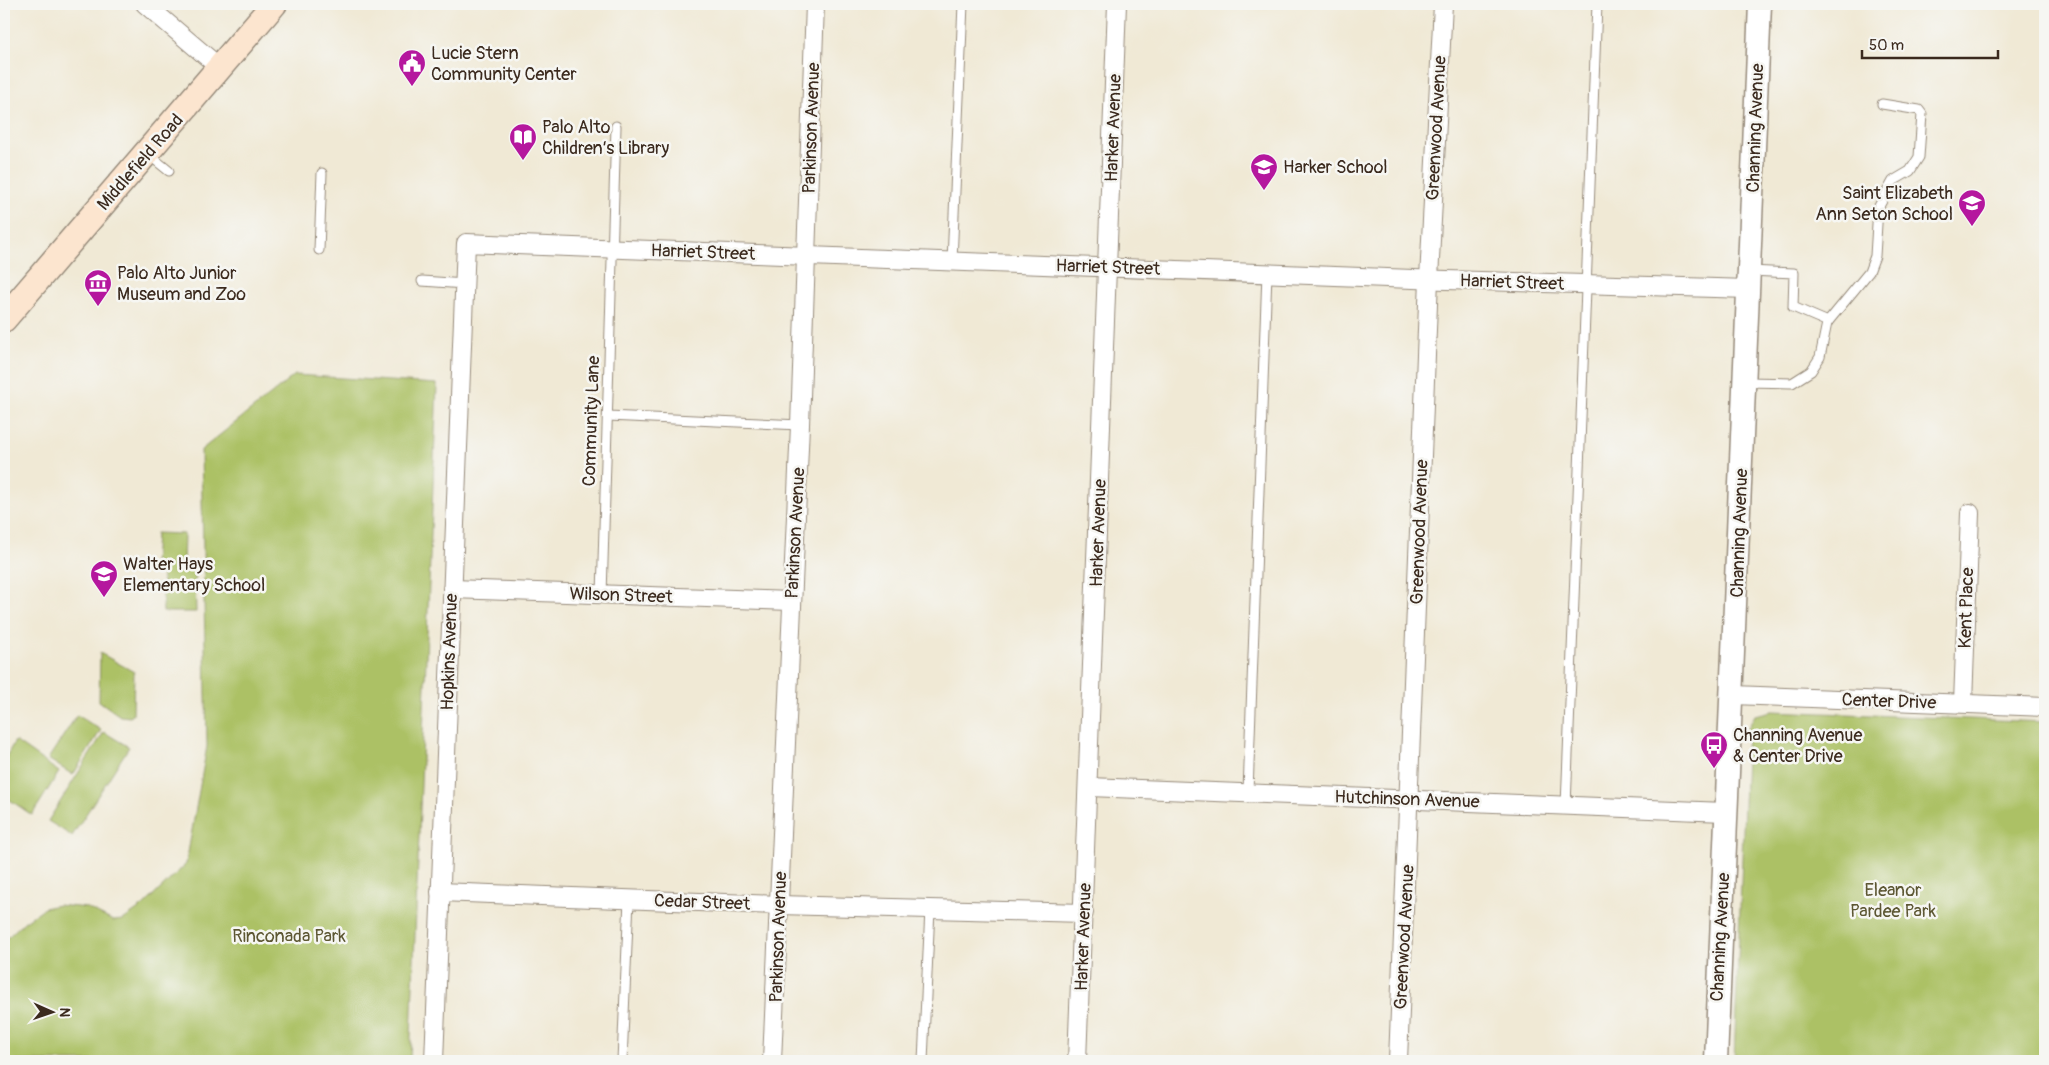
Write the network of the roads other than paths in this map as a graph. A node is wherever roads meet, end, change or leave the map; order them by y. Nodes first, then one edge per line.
1 (145, 4) edge
2 (274, 4) edge
3 (815, 4) edge
4 (963, 4) edge
5 (1117, 4) edge
6 (1443, 4) edge
7 (1597, 4) edge
8 (1760, 4) edge
9 (220, 68) junction
10 (1882, 104) dead end
11 (616, 126) dead end
12 (147, 153) junction
13 (169, 171) dead end
14 (322, 173) dead end
15 (466, 243) joint
16 (612, 248) junction
17 (319, 250) dead end
18 (806, 256) junction
19 (952, 261) junction
20 (1107, 267) junction
21 (1267, 273) junction
22 (1429, 279) junction
23 (1749, 280) junction
24 (422, 281) dead end
25 (465, 284) junction
26 (1586, 285) junction
27 (4, 319) edge
28 (1828, 322) junction
29 (1745, 382) junction
30 (608, 416) junction
31 (800, 425) junction
32 (1970, 513) dead end
33 (452, 589) junction
34 (602, 595) junction
35 (791, 601) junction
36 (1732, 695) junction
37 (1963, 703) junction
38 (2045, 707) edge
39 (1089, 787) junction
40 (1248, 792) junction
41 (1409, 799) junction
42 (1566, 806) junction
43 (1726, 812) junction
44 (440, 892) junction
45 (629, 899) junction
46 (779, 905) junction
47 (930, 909) junction
48 (1084, 913) junction
49 (434, 1061) edge
50 (622, 1061) edge
51 (772, 1061) edge
52 (923, 1061) edge
53 (1078, 1061) edge
54 (1398, 1061) edge
55 (1716, 1061) edge

1 - 9 street
2 - 9 main road, Middlefield Road
3 - 18 street, Parkinson Avenue
4 - 19 lane
5 - 20 street, Harker Avenue
6 - 22 street, Greenwood Avenue
7 - 26 lane
8 - 23 street, Channing Avenue
9 - 12 main road, Middlefield Road
10 - 28 lane
11 - 16 lane, Community Lane
12 - 13 lane
12 - 27 main road, Middlefield Road
14 - 17 lane
15 - 16 street, Harriet Street
15 - 25 street, Hopkins Avenue
16 - 18 street, Harriet Street
16 - 30 lane, Community Lane
18 - 19 street, Harriet Street
18 - 31 street, Parkinson Avenue
19 - 20 street, Harriet Street
20 - 21 street, Harriet Street
20 - 39 street, Harker Avenue
21 - 22 street, Harriet Street
21 - 40 lane
22 - 26 street, Harriet Street
22 - 41 street, Greenwood Avenue
23 - 26 street, Harriet Street
23 - 28 lane
23 - 29 street, Channing Avenue
24 - 25 lane
25 - 33 street, Hopkins Avenue
26 - 42 lane
28 - 29 lane
29 - 36 street, Channing Avenue
30 - 31 lane
30 - 34 lane, Community Lane
31 - 35 street, Parkinson Avenue
32 - 37 street, Kent Place
33 - 34 street, Wilson Street
33 - 44 street, Hopkins Avenue
34 - 35 street, Wilson Street
35 - 46 street, Parkinson Avenue
36 - 37 street, Center Drive
36 - 43 street, Channing Avenue
37 - 38 street, Center Drive
39 - 40 street, Hutchinson Avenue
39 - 48 street, Harker Avenue
40 - 41 street, Hutchinson Avenue
41 - 42 street, Hutchinson Avenue
41 - 54 street, Greenwood Avenue
42 - 43 street, Hutchinson Avenue
43 - 55 street, Channing Avenue
44 - 45 street, Cedar Street
44 - 49 street, Hopkins Avenue
45 - 46 street, Cedar Street
45 - 50 lane
46 - 47 street, Cedar Street
46 - 51 street, Parkinson Avenue
47 - 48 street, Cedar Street
47 - 52 lane
48 - 53 street, Harker Avenue

